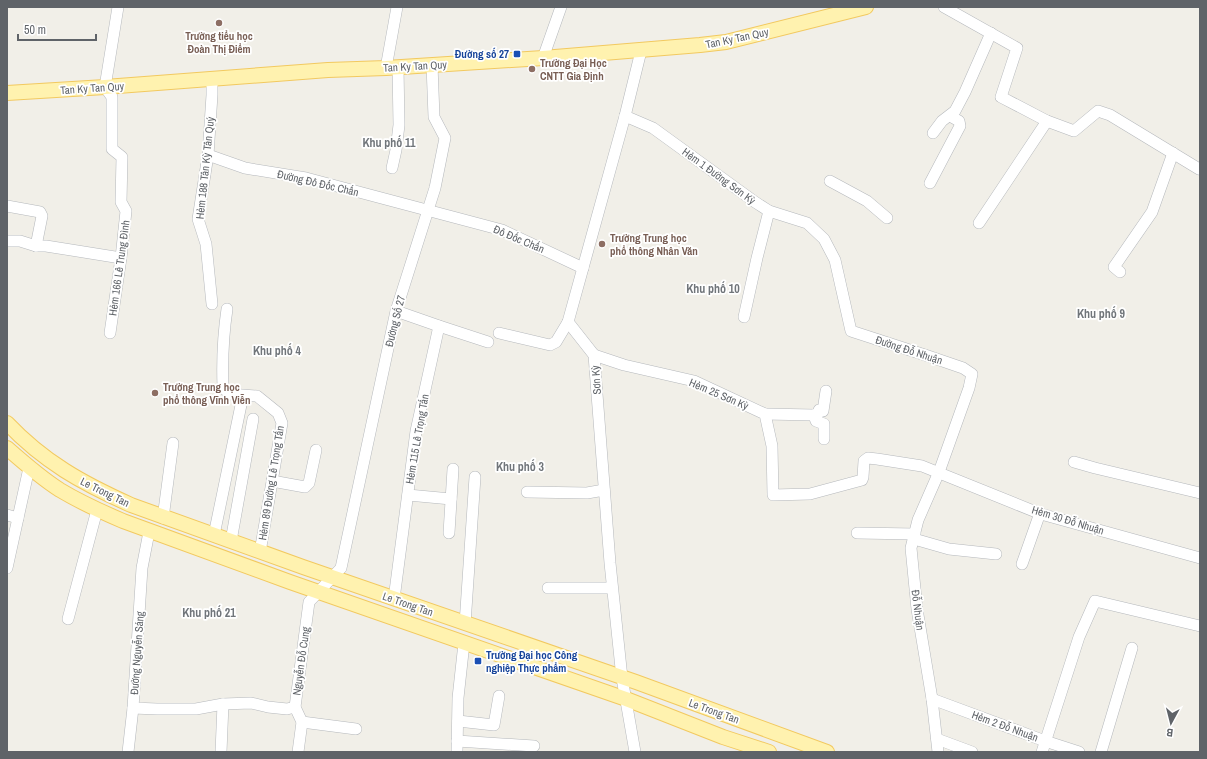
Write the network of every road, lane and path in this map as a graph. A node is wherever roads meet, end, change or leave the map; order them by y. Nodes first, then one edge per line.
1 (118, 7) edge
2 (396, 7) edge
3 (866, 7) edge
4 (944, 7) edge
5 (558, 8) edge
6 (991, 33) junction
7 (641, 51) junction
8 (542, 58) junction
9 (432, 65) junction
10 (392, 67) junction
11 (212, 79) junction
12 (105, 87) junction
13 (7, 93) edge
14 (625, 116) junction
15 (950, 116) junction
16 (1047, 121) junction
17 (933, 133) dead end
18 (1173, 153) junction
19 (208, 154) junction
20 (392, 168) dead end
21 (1200, 168) edge
22 (830, 181) dead end
23 (930, 183) dead end
24 (7, 206) edge
25 (428, 211) junction
26 (769, 211) junction
27 (887, 218) dead end
28 (979, 223) dead end
29 (814, 230) joint
30 (7, 241) edge
31 (36, 246) junction
32 (121, 258) junction
33 (583, 268) junction
34 (1120, 272) dead end
35 (212, 304) dead end
36 (227, 309) dead end
37 (396, 311) junction
38 (744, 317) dead end
39 (568, 322) junction
40 (439, 326) junction
41 (110, 332) dead end
42 (499, 333) dead end
43 (488, 342) dead end
44 (594, 355) junction
45 (826, 391) dead end
46 (241, 405) dead end
47 (765, 414) junction
48 (814, 415) junction
49 (252, 419) dead end
50 (7, 423) edge
51 (824, 439) dead end
52 (173, 443) dead end
53 (7, 448) edge
54 (316, 450) dead end
55 (1074, 462) dead end
56 (29, 468) junction
57 (453, 469) dead end
58 (939, 472) junction
59 (474, 477) dead end
60 (272, 481) junction
61 (604, 490) junction
62 (527, 492) dead end
63 (1200, 493) edge
64 (408, 495) junction
65 (451, 499) junction
66 (97, 510) junction
67 (1040, 513) junction
68 (12, 517) edge
69 (163, 518) junction
70 (150, 532) junction
71 (449, 533) dead end
72 (857, 533) dead end
73 (214, 535) junction
74 (914, 536) junction
75 (231, 541) junction
76 (260, 552) junction
77 (996, 554) dead end
78 (1200, 558) edge
79 (1022, 564) dead end
80 (7, 568) edge
81 (332, 577) junction
82 (548, 588) dead end
83 (612, 588) junction
84 (319, 592) junction
85 (394, 599) junction
86 (68, 619) dead end
87 (465, 624) junction
88 (1200, 626) edge
89 (464, 642) junction
90 (1132, 648) dead end
91 (622, 678) junction
92 (499, 696) dead end
93 (626, 699) junction
94 (932, 699) junction
95 (223, 704) junction
96 (295, 707) junction
97 (133, 708) junction
98 (458, 721) junction
99 (302, 722) junction
100 (356, 729) dead end
101 (937, 739) junction
102 (1045, 741) junction
103 (534, 746) dead end
104 (457, 747) edge
105 (128, 752) edge
106 (221, 752) edge
107 (298, 752) edge
108 (635, 752) edge
109 (769, 752) edge
110 (827, 752) edge
111 (938, 752) edge
112 (972, 752) edge
113 (1042, 752) edge
114 (1079, 752) edge
115 (1101, 752) edge

1 - 12 street
2 - 10 street
3 - 7 main road, Tan Ky Tan Quy
4 - 6 street
5 - 8 street
6 - 15 street
6 - 16 street
7 - 8 main road, Tan Ky Tan Quy
7 - 14 street
8 - 9 main road, Tan Ky Tan Quy
9 - 10 main road, Tan Ky Tan Quy
9 - 25 street, Đường Số 27
10 - 11 main road, Tan Ky Tan Quy
10 - 20 street
11 - 12 main road, Tan Ky Tan Quy
11 - 19 street, Hẻm 188 Tân Kỳ Tân Quý
12 - 13 main road, Tan Ky Tan Quy
12 - 32 street, Hẻm 166 Lê Trung Đình
14 - 26 street, Hẻm 1 Đường Sơn Kỳ
14 - 33 street
15 - 17 street
15 - 23 street
16 - 18 street
16 - 28 street
18 - 21 street
18 - 34 street
19 - 25 street, Đường Đô Đốc Chấn
19 - 35 street, Hẻm 188 Tân Kỳ Tân Quý
22 - 27 street
24 - 31 street
25 - 33 street, Đô Đốc Chấn
25 - 37 street, Đường Số 27
26 - 29 street, Hẻm 1 Đường Sơn Kỳ
26 - 38 street
29 - 58 street, Đường Đỗ Nhuận
30 - 31 street
31 - 32 street
32 - 41 street, Hẻm 166 Lê Trung Đình
33 - 39 street
36 - 60 street, Hẻm 89 Đường Lê Trọng Tấn
37 - 40 street
37 - 81 street, Đường Số 27
39 - 42 street
39 - 44 street, Sơn Kỳ
40 - 43 street
40 - 64 street, Hẻm 115 Lê Trọng Tấn
44 - 47 street, Hẻm 25 Sơn Kỳ
44 - 61 street, Sơn Kỳ
45 - 48 street
46 - 73 street
47 - 48 street
47 - 58 street, Hẻm 30 Đỗ Nhuận
48 - 51 street
49 - 75 street
50 - 69 main road, Le Trong Tan
52 - 69 street
53 - 56 main road, Le Trong Tan
54 - 60 street
55 - 63 street
56 - 66 main road, Le Trong Tan
56 - 68 street
57 - 65 street
58 - 67 street, Hẻm 30 Đỗ Nhuận
58 - 74 street, Đỗ Nhuận
59 - 87 street
60 - 76 street, Hẻm 89 Đường Lê Trọng Tấn
61 - 62 street
61 - 83 street, Sơn Kỳ
64 - 65 street
64 - 85 street, Hẻm 115 Lê Trọng Tấn
65 - 71 street
66 - 70 main road, Le Trong Tan
66 - 86 street
67 - 78 street, Hẻm 30 Đỗ Nhuận
67 - 79 street
68 - 80 street
69 - 73 main road, Le Trong Tan
70 - 84 main road, Le Trong Tan
70 - 97 street, Đường Nguyễn Sáng
72 - 74 street
73 - 75 main road, Le Trong Tan
74 - 77 street
74 - 94 street, Đỗ Nhuận
75 - 76 main road, Le Trong Tan
76 - 81 main road, Le Trong Tan
81 - 84 street, Nguyễn Đỗ Cung
81 - 85 main road, Le Trong Tan
82 - 83 street
83 - 91 street, Sơn Kỳ
84 - 89 main road, Le Trong Tan
84 - 96 street, Nguyễn Đỗ Cung
85 - 87 main road, Le Trong Tan
87 - 91 main road, Le Trong Tan
88 - 102 street
89 - 93 main road, Le Trong Tan
89 - 98 street
90 - 115 street
91 - 93 street, Sơn Kỳ
91 - 110 main road, Le Trong Tan
92 - 98 street
93 - 108 street, Sơn Kỳ
93 - 109 main road, Le Trong Tan
94 - 101 street, Đỗ Nhuận
94 - 102 street, Hẻm 2 Đỗ Nhuận
95 - 96 street, Đường Nguyễn Sáng
95 - 97 street, Đường Nguyễn Sáng
95 - 106 street
96 - 99 street, Nguyễn Đỗ Cung
97 - 105 street
98 - 104 street
99 - 100 street
99 - 107 street
101 - 111 street, Đỗ Nhuận
101 - 112 street
102 - 113 street
102 - 114 street, Hẻm 2 Đỗ Nhuận
103 - 104 street

